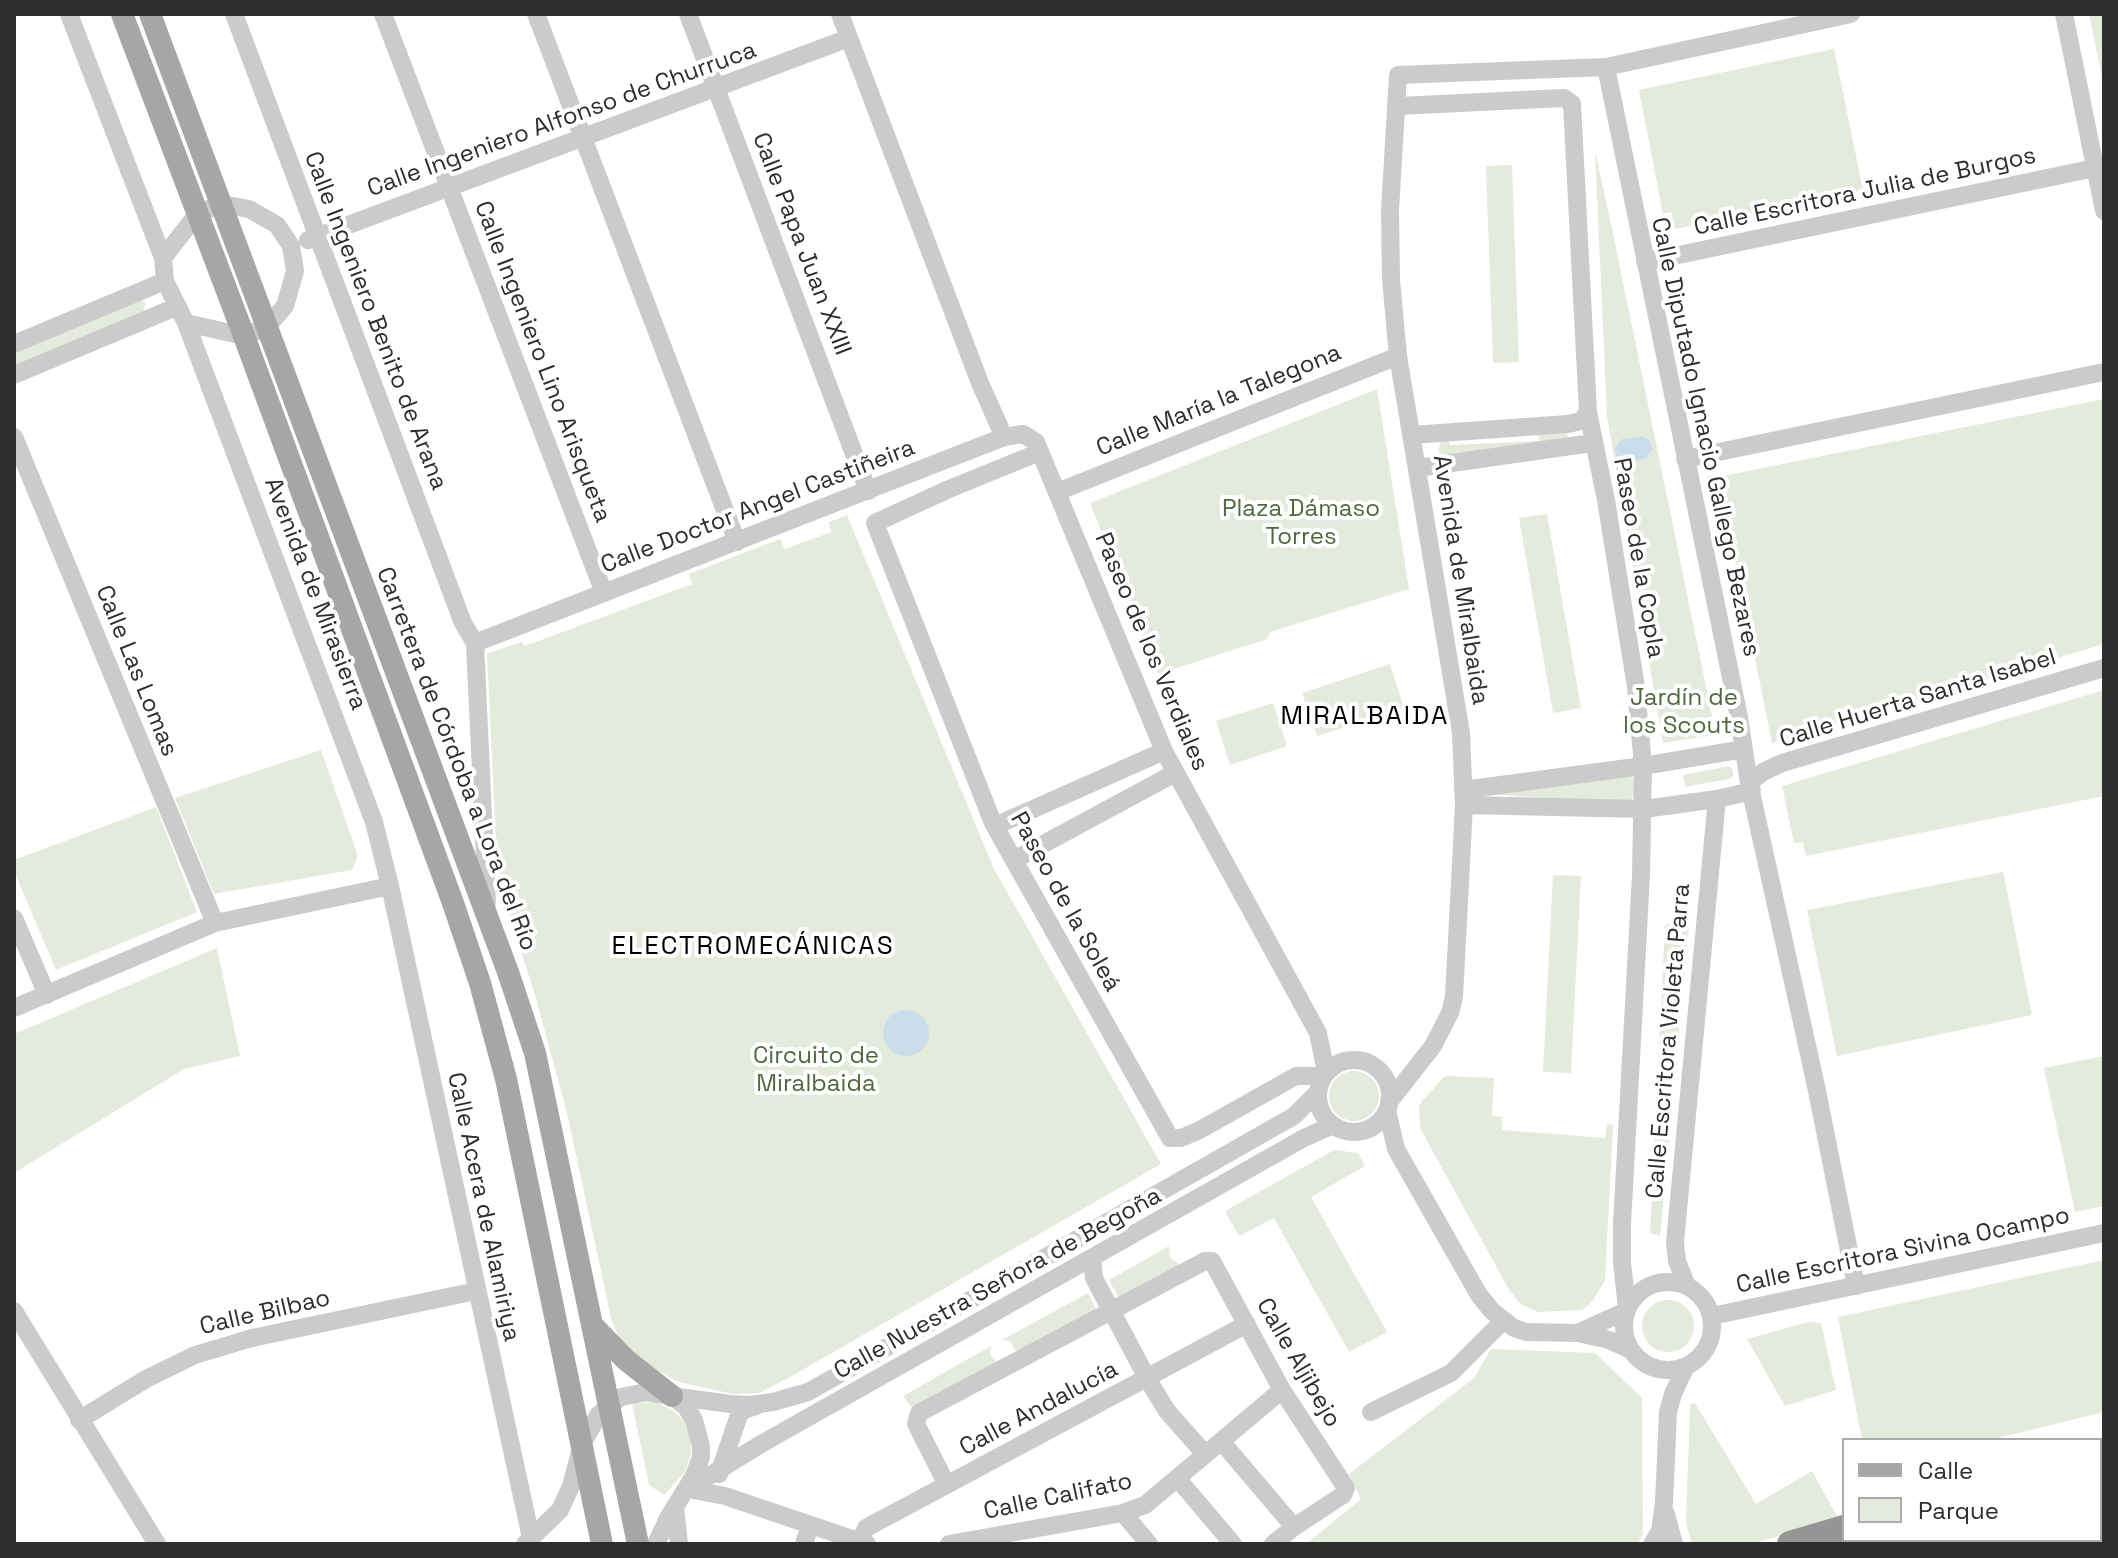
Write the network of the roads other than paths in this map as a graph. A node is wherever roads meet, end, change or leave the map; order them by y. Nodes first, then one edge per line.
1 (69, 14) edge
2 (122, 14) edge
3 (150, 14) edge
4 (234, 14) edge
5 (383, 14) edge
6 (536, 14) edge
7 (688, 14) edge
8 (840, 14) edge
9 (1851, 14) edge
10 (2064, 14) edge
11 (849, 38) junction
12 (1606, 67) junction
13 (716, 88) junction
14 (1398, 106) junction
15 (583, 137) junction
16 (2095, 168) junction
17 (449, 187) junction
18 (222, 204) junction
19 (2104, 211) edge
20 (198, 213) junction
21 (318, 236) junction
22 (291, 246) junction
23 (163, 258) junction
24 (1645, 262) junction
25 (165, 281) junction
26 (181, 315) junction
27 (267, 327) junction
28 (244, 336) junction
29 (14, 344) edge
30 (1398, 356) junction
31 (2104, 372) edge
32 (14, 375) edge
33 (1588, 412) junction
34 (1568, 424) junction
35 (1411, 435) junction
36 (14, 437) edge
37 (1004, 437) junction
38 (1592, 443) junction
39 (1570, 446) junction
40 (1040, 452) junction
41 (1685, 459) junction
42 (1417, 468) junction
43 (868, 491) junction
44 (1057, 492) junction
45 (737, 542) junction
46 (604, 593) junction
47 (475, 643) junction
48 (2104, 668) edge
49 (1744, 749) junction
50 (1164, 751) junction
51 (1643, 766) junction
52 (1175, 773) junction
53 (1751, 787) junction
54 (1464, 798) junction
55 (1717, 799) junction
56 (1644, 809) junction
57 (995, 826) junction
58 (1014, 860) junction
59 (390, 886) junction
60 (487, 917) junction
61 (14, 918) edge
62 (215, 923) junction
63 (47, 995) junction
64 (14, 1008) edge
65 (1318, 1033) junction
66 (1425, 1056) junction
67 (1367, 1063) junction
68 (1322, 1080) junction
69 (1388, 1106) junction
70 (1333, 1125) junction
71 (1366, 1130) junction
72 (1396, 1149) junction
73 (2104, 1233) edge
74 (1092, 1259) junction
75 (1687, 1286) junction
76 (1856, 1286) junction
77 (476, 1291) junction
78 (1627, 1310) junction
79 (14, 1311) edge
80 (1111, 1311) junction
81 (1712, 1316) junction
82 (1503, 1321) junction
83 (1247, 1324) junction
84 (593, 1326) junction
85 (1578, 1333) junction
86 (1631, 1350) junction
87 (1647, 1365) junction
88 (1685, 1368) junction
89 (1147, 1378) junction
90 (1282, 1390) junction
91 (672, 1396) junction
92 (609, 1404) junction
93 (764, 1404) junction
94 (1371, 1412) dead end
95 (1668, 1412) junction
96 (79, 1420) junction
97 (735, 1423) junction
98 (1221, 1441) junction
99 (582, 1444) junction
100 (761, 1444) junction
101 (1205, 1454) junction
102 (719, 1469) junction
103 (1177, 1478) junction
104 (947, 1485) junction
105 (688, 1489) junction
106 (725, 1496) junction
107 (1664, 1503) junction
108 (675, 1506) junction
109 (1123, 1513) junction
110 (810, 1525) junction
111 (1294, 1527) junction
112 (1842, 1529) edge
113 (524, 1542) edge
114 (863, 1543) edge
115 (157, 1544) edge
116 (602, 1544) edge
117 (638, 1544) edge
118 (656, 1544) edge
119 (679, 1544) edge
120 (804, 1544) edge
121 (949, 1544) edge
122 (1149, 1544) edge
123 (1233, 1544) edge
124 (1273, 1544) edge
125 (1652, 1544) edge
126 (1674, 1544) edge
127 (1790, 1544) edge

1 - 23 street
2 - 20 main road, Carretera de Córdoba a Lora del Río
3 - 18 main road, Carretera de Córdoba a Lora del Río
4 - 21 street, Calle Ingeniero Benito de Arana
5 - 17 street, Calle Ingeniero Lino Arisqueta
6 - 15 street
7 - 13 street, Calle Papa Juan XXIII
8 - 11 street
9 - 12 street
10 - 16 street
11 - 13 street, Calle Ingeniero Alfonso de Churruca
11 - 37 street
12 - 14 street, Avenida de Miralbaida
12 - 24 street, Calle Diputado Ignacio Gallego Bezares
13 - 15 street, Calle Ingeniero Alfonso de Churruca
13 - 43 street, Calle Papa Juan XXIII
14 - 30 street, Avenida de Miralbaida
14 - 33 street, Paseo de la Copla
15 - 17 street, Calle Ingeniero Alfonso de Churruca
15 - 45 street
16 - 19 street
16 - 24 street, Calle Escritora Julia de Burgos
17 - 21 street, Calle Ingeniero Alfonso de Churruca
17 - 46 street, Calle Ingeniero Lino Arisqueta
18 - 20 street
18 - 22 street
18 - 27 main road, Carretera de Córdoba a Lora del Río
20 - 23 street
20 - 28 main road, Carretera de Córdoba a Lora del Río
21 - 22 street, Calle Ingeniero Alfonso de Churruca
21 - 47 street, Calle Ingeniero Benito de Arana
22 - 27 street
23 - 25 street, Avenida de Mirasierra
24 - 41 street, Calle Diputado Ignacio Gallego Bezares
25 - 26 street, Avenida de Mirasierra
25 - 29 street
26 - 28 street
26 - 32 street
26 - 59 street, Avenida de Mirasierra
27 - 28 street
27 - 60 main road, Carretera de Córdoba a Lora del Río
28 - 99 main road, Carretera de Córdoba a Lora del Río
30 - 35 street, Avenida de Miralbaida
30 - 44 street, Calle María la Talegona
31 - 41 street
33 - 34 street
33 - 38 street, Paseo de la Copla
34 - 35 street
34 - 39 street
35 - 42 street, Avenida de Miralbaida
36 - 62 street, Calle Las Lomas
37 - 40 street
37 - 43 street, Calle Doctor Angel Castiñeira
38 - 39 street
38 - 51 street, Paseo de la Copla
39 - 42 street
40 - 44 street, Paseo de los Verdiales
40 - 57 street, Paseo de la Soleá
41 - 49 street, Calle Diputado Ignacio Gallego Bezares
42 - 54 street, Avenida de Miralbaida
43 - 45 street, Calle Doctor Angel Castiñeira
44 - 50 street, Paseo de los Verdiales
45 - 46 street, Calle Doctor Angel Castiñeira
46 - 47 street, Calle Doctor Angel Castiñeira
47 - 60 street
48 - 53 street, Calle Huerta Santa Isabel
49 - 51 street
49 - 53 street, Calle Diputado Ignacio Gallego Bezares
50 - 52 street, Paseo de los Verdiales
50 - 57 street
51 - 54 street
51 - 56 street, Paseo de la Copla
52 - 58 street
52 - 65 street, Paseo de los Verdiales
53 - 55 street, Calle Huerta Santa Isabel
53 - 76 street, Calle Diputado Ignacio Gallego Bezares
54 - 56 street, Calle Huerta Santa Isabel
54 - 66 street, Avenida de Miralbaida
55 - 56 street, Calle Huerta Santa Isabel
55 - 75 street, Calle Escritora Violeta Parra
56 - 78 street, Paseo de la Copla
57 - 58 street, Paseo de la Soleá
58 - 68 street, Paseo de la Soleá
59 - 62 street
59 - 77 street, Calle Acera de Alamiriya
60 - 84 main road, Carretera de Córdoba a Lora del Río
61 - 63 street
62 - 63 street
63 - 64 street
65 - 67 street, Paseo de los Verdiales
65 - 68 street, Paseo de los Verdiales
66 - 67 street
66 - 69 street, Avenida de Miralbaida
67 - 68 street
67 - 69 street
68 - 70 street
68 - 93 street, Calle Nuestra Señora de Begoña
69 - 71 street
69 - 72 street
70 - 71 street
70 - 74 street, Calle Nuestra Señora de Begoña
71 - 72 street
72 - 82 street
73 - 76 street, Calle Escritora Sivina Ocampo
74 - 80 street
74 - 100 street, Calle Nuestra Señora de Begoña
75 - 78 street
75 - 81 street
76 - 81 street, Calle Escritora Sivina Ocampo
77 - 96 street, Calle Bilbao
77 - 113 street, Calle Acera de Alamiriya
78 - 85 street
78 - 86 street
79 - 96 street
80 - 83 street, Calle Aljibejo
80 - 89 street
80 - 104 street
81 - 88 street
82 - 85 street
82 - 94 street
83 - 89 street, Calle Andalucía
83 - 90 street, Calle Aljibejo
84 - 91 main road
84 - 92 main road, Carretera de Córdoba a Lora del Río
85 - 86 street
86 - 87 street
87 - 88 street
87 - 95 street
88 - 95 street
89 - 101 street
89 - 104 street, Calle Andalucía
90 - 98 street, Calle Califato
90 - 111 street, Calle Aljibejo
91 - 92 street, Calle Nuestra Señora de Begoña
91 - 93 street, Calle Nuestra Señora de Begoña
91 - 105 street
92 - 99 street
92 - 117 main road, Carretera de Córdoba a Lora del Río
93 - 97 street
95 - 107 street
96 - 115 street
97 - 100 street
97 - 102 street
98 - 101 street, Calle Califato
98 - 111 street
99 - 113 street
99 - 116 main road, Carretera de Córdoba a Lora del Río
100 - 102 street, Calle Nuestra Señora de Begoña
101 - 103 street, Calle Califato
102 - 105 street, Calle Nuestra Señora de Begoña
102 - 106 street
103 - 109 street, Calle Califato
103 - 123 street
104 - 114 street, Calle Andalucía
105 - 106 street
105 - 108 street
106 - 110 street
107 - 125 street
107 - 126 street
108 - 118 street
108 - 119 street
109 - 121 street, Calle Califato
109 - 122 street
110 - 114 street
110 - 120 street
111 - 124 street
112 - 127 highway

